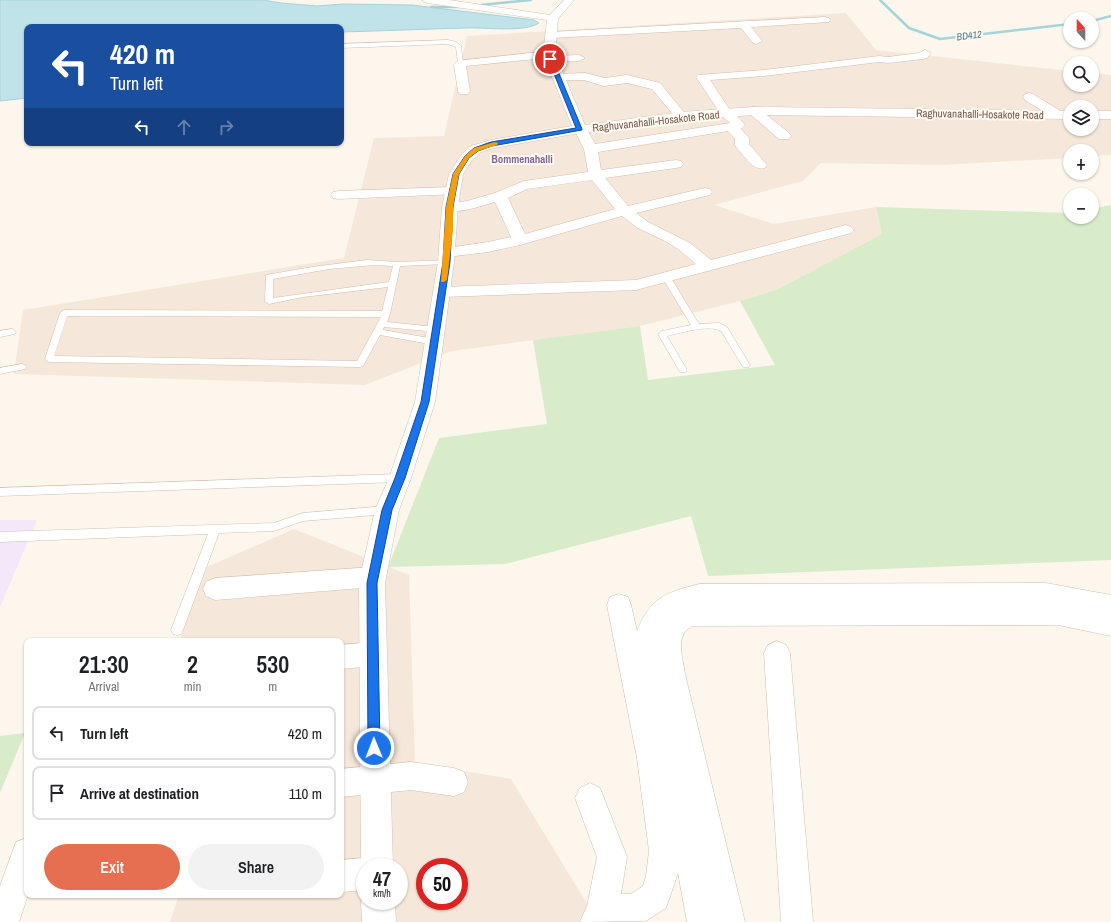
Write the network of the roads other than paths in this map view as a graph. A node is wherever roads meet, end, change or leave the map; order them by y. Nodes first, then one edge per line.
1 (427, 0) edge
2 (569, 0) edge
3 (553, 18) junction
4 (825, 20) dead end
5 (744, 25) junction
6 (551, 35) junction
7 (757, 41) dead end
8 (344, 46) edge
9 (926, 53) dead end
10 (550, 57) junction
11 (579, 58) dead end
12 (461, 63) junction
13 (559, 77) junction
14 (464, 91) dead end
15 (1029, 96) dead end
16 (754, 111) junction
17 (1063, 114) edge
18 (1063, 115) edge
19 (1099, 115) edge
20 (1111, 115) edge
21 (682, 116) junction
22 (729, 118) junction
23 (580, 129) junction
24 (784, 136) dead end
25 (591, 149) junction
26 (676, 164) dead end
27 (760, 165) dead end
28 (595, 175) junction
29 (705, 192) dead end
30 (338, 196) dead end
31 (500, 196) junction
32 (451, 199) junction
33 (624, 211) junction
34 (846, 230) dead end
35 (520, 240) junction
36 (447, 257) junction
37 (397, 264) junction
38 (708, 266) junction
39 (666, 277) junction
40 (392, 284) junction
41 (442, 292) junction
42 (386, 314) junction
43 (696, 327) junction
44 (380, 328) junction
45 (12, 332) dead end
46 (0, 334) edge
47 (435, 336) junction
48 (746, 365) dead end
49 (22, 367) dead end
50 (683, 370) dead end
51 (0, 371) edge
52 (400, 478) junction
53 (0, 492) edge
54 (387, 510) junction
55 (214, 530) junction
56 (0, 537) edge
57 (374, 576) junction
58 (214, 589) dead end
59 (1052, 604) junction
60 (619, 605) dead end
61 (1111, 606) edge
62 (664, 621) junction
63 (1111, 625) edge
64 (177, 630) dead end
65 (777, 653) dead end
66 (373, 654) junction
67 (344, 657) edge
68 (375, 780) junction
69 (454, 782) dead end
70 (344, 783) edge
71 (590, 798) dead end
72 (377, 858) edge
73 (24, 862) edge
74 (356, 875) edge
75 (344, 876) edge
76 (379, 910) edge
77 (599, 917) edge
78 (3, 922) edge
79 (380, 922) edge
80 (703, 922) edge
81 (729, 922) edge
82 (797, 922) edge

1 - 3 main road
2 - 3 street
3 - 6 main road
4 - 5 street
5 - 6 street
5 - 7 street
6 - 10 main road
8 - 12 lane
9 - 22 street
10 - 11 street
10 - 12 street
10 - 13 main road
12 - 14 street
13 - 21 street
13 - 23 main road
15 - 17 street
16 - 18 main road, Raghuvanahalli-Hosakote Road
16 - 22 main road, Raghuvanahalli-Hosakote Road
16 - 24 street
19 - 20 main road
21 - 22 main road, Raghuvanahalli-Hosakote Road
21 - 23 main road, Raghuvanahalli-Hosakote Road
22 - 25 street
22 - 27 street
23 - 25 street
23 - 32 main road, Raghuvanahalli-Hosakote Road
25 - 28 street
26 - 28 street
28 - 31 street
28 - 33 street
29 - 33 street
30 - 32 street
31 - 32 street
31 - 35 street
32 - 36 main road, Raghuvanahalli-Hosakote Road
33 - 35 street
33 - 38 street
34 - 38 street
35 - 36 street
36 - 37 lane
36 - 41 main road, Raghuvanahalli-Hosakote Road
37 - 40 lane
37 - 40 lane
38 - 39 street
39 - 41 street
39 - 43 lane
40 - 42 lane
41 - 47 main road, Raghuvanahalli-Hosakote Road
42 - 44 lane
42 - 44 lane
43 - 48 lane
43 - 50 lane
44 - 47 lane
45 - 46 lane
47 - 52 main road, Raghuvanahalli-Hosakote Road
49 - 51 lane
52 - 53 lane
52 - 54 main road, Raghuvanahalli-Hosakote Road
54 - 55 lane
54 - 57 main road, Raghuvanahalli-Hosakote Road
55 - 56 lane
55 - 64 lane
57 - 58 street
57 - 66 main road, Raghuvanahalli-Hosakote Road
59 - 61 street
59 - 62 street
59 - 63 street
60 - 77 street
62 - 80 street
62 - 81 street
65 - 82 street
66 - 67 street
66 - 68 main road, Raghuvanahalli-Hosakote Road
68 - 69 street
68 - 70 street
68 - 72 main road, Raghuvanahalli-Hosakote Road
71 - 77 street
73 - 78 street
74 - 75 street
76 - 79 main road

